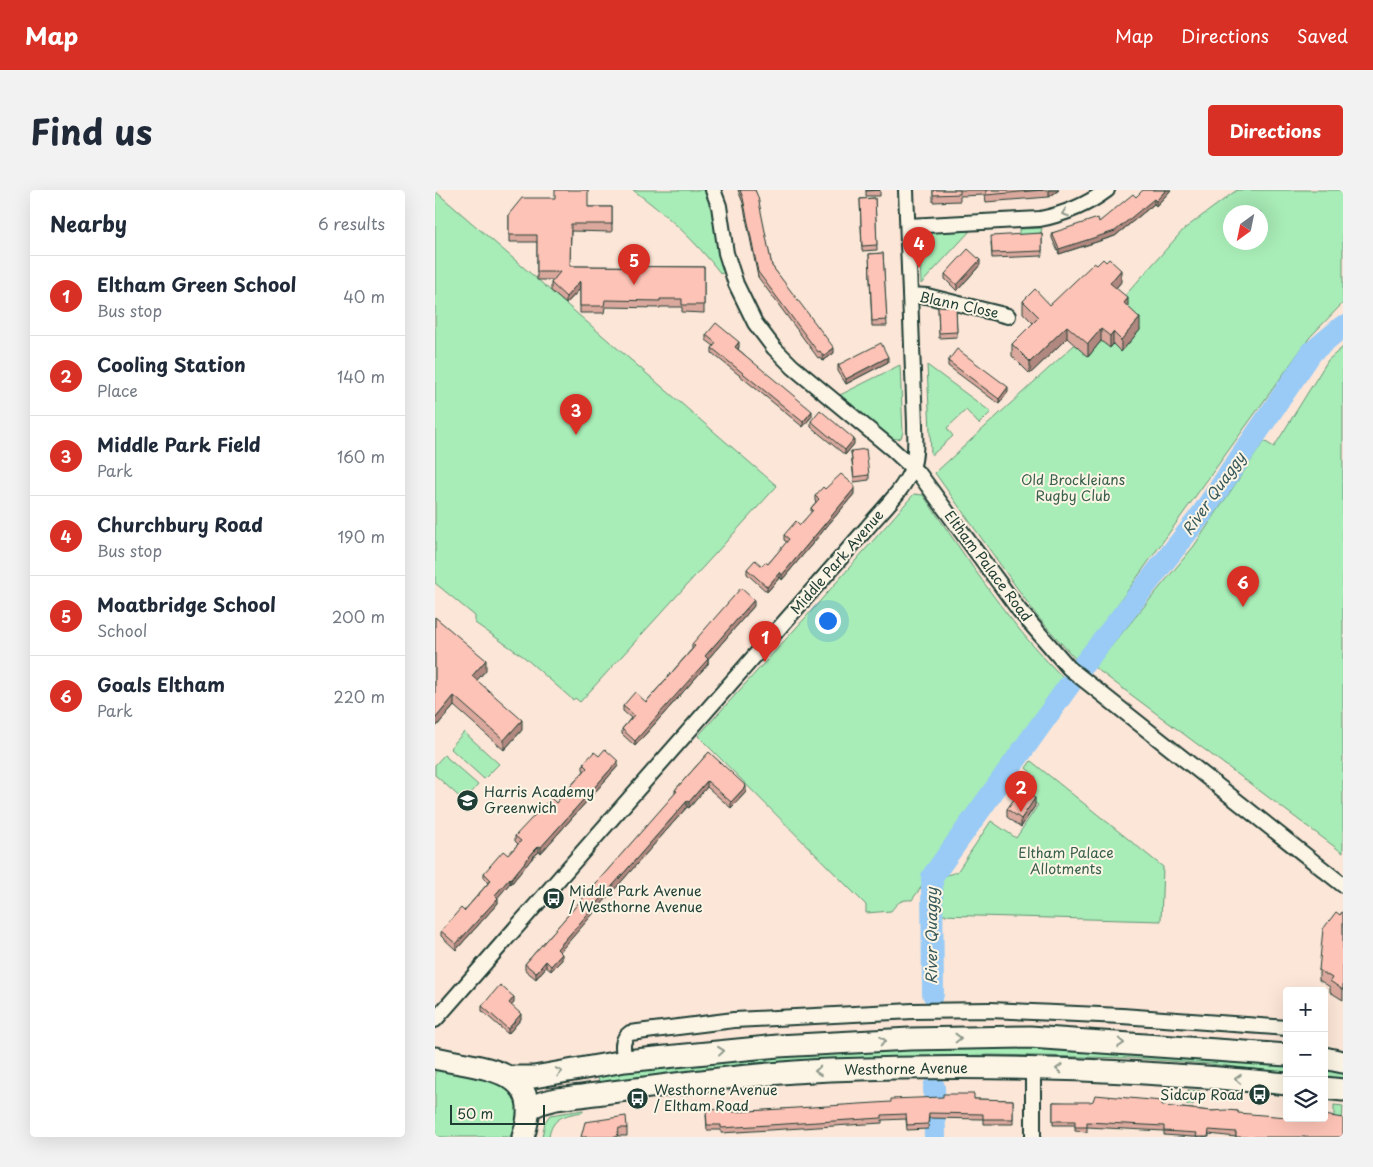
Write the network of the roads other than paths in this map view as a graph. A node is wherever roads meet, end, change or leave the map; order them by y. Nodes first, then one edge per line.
1 (713, 190) edge
2 (906, 190) edge
3 (1107, 190) edge
4 (908, 226) junction
5 (911, 295) junction
6 (1008, 316) dead end
7 (912, 467) junction
8 (1343, 886) edge
9 (435, 1020) edge
10 (1283, 1028) edge
11 (1283, 1055) edge
12 (624, 1056) junction
13 (435, 1058) edge
14 (1328, 1059) edge
15 (1343, 1062) edge
16 (1033, 1068) junction
17 (511, 1077) junction
18 (1283, 1084) edge
19 (1328, 1088) edge
20 (1343, 1090) edge
21 (528, 1109) junction
22 (523, 1137) edge
23 (1033, 1137) edge

1 - 7 street, Eltham Palace Road
2 - 4 street, Middle Park Avenue
3 -> 4 street
4 - 5 street, Middle Park Avenue
5 - 6 street, Blann Close
5 - 7 street, Middle Park Avenue
7 - 8 street, Eltham Palace Road
7 - 9 street, Middle Park Avenue
10 - 12 street
12 -> 11 highway, Westhorne Avenue
17 -> 12 highway, Westhorne Avenue
13 - 17 highway, Westhorne Avenue
14 - 15 highway
18 -> 16 highway, Westhorne Avenue
16 -> 21 highway, Westhorne Avenue
16 - 23 street
17 - 21 highway
19 - 20 highway
21 - 22 highway

